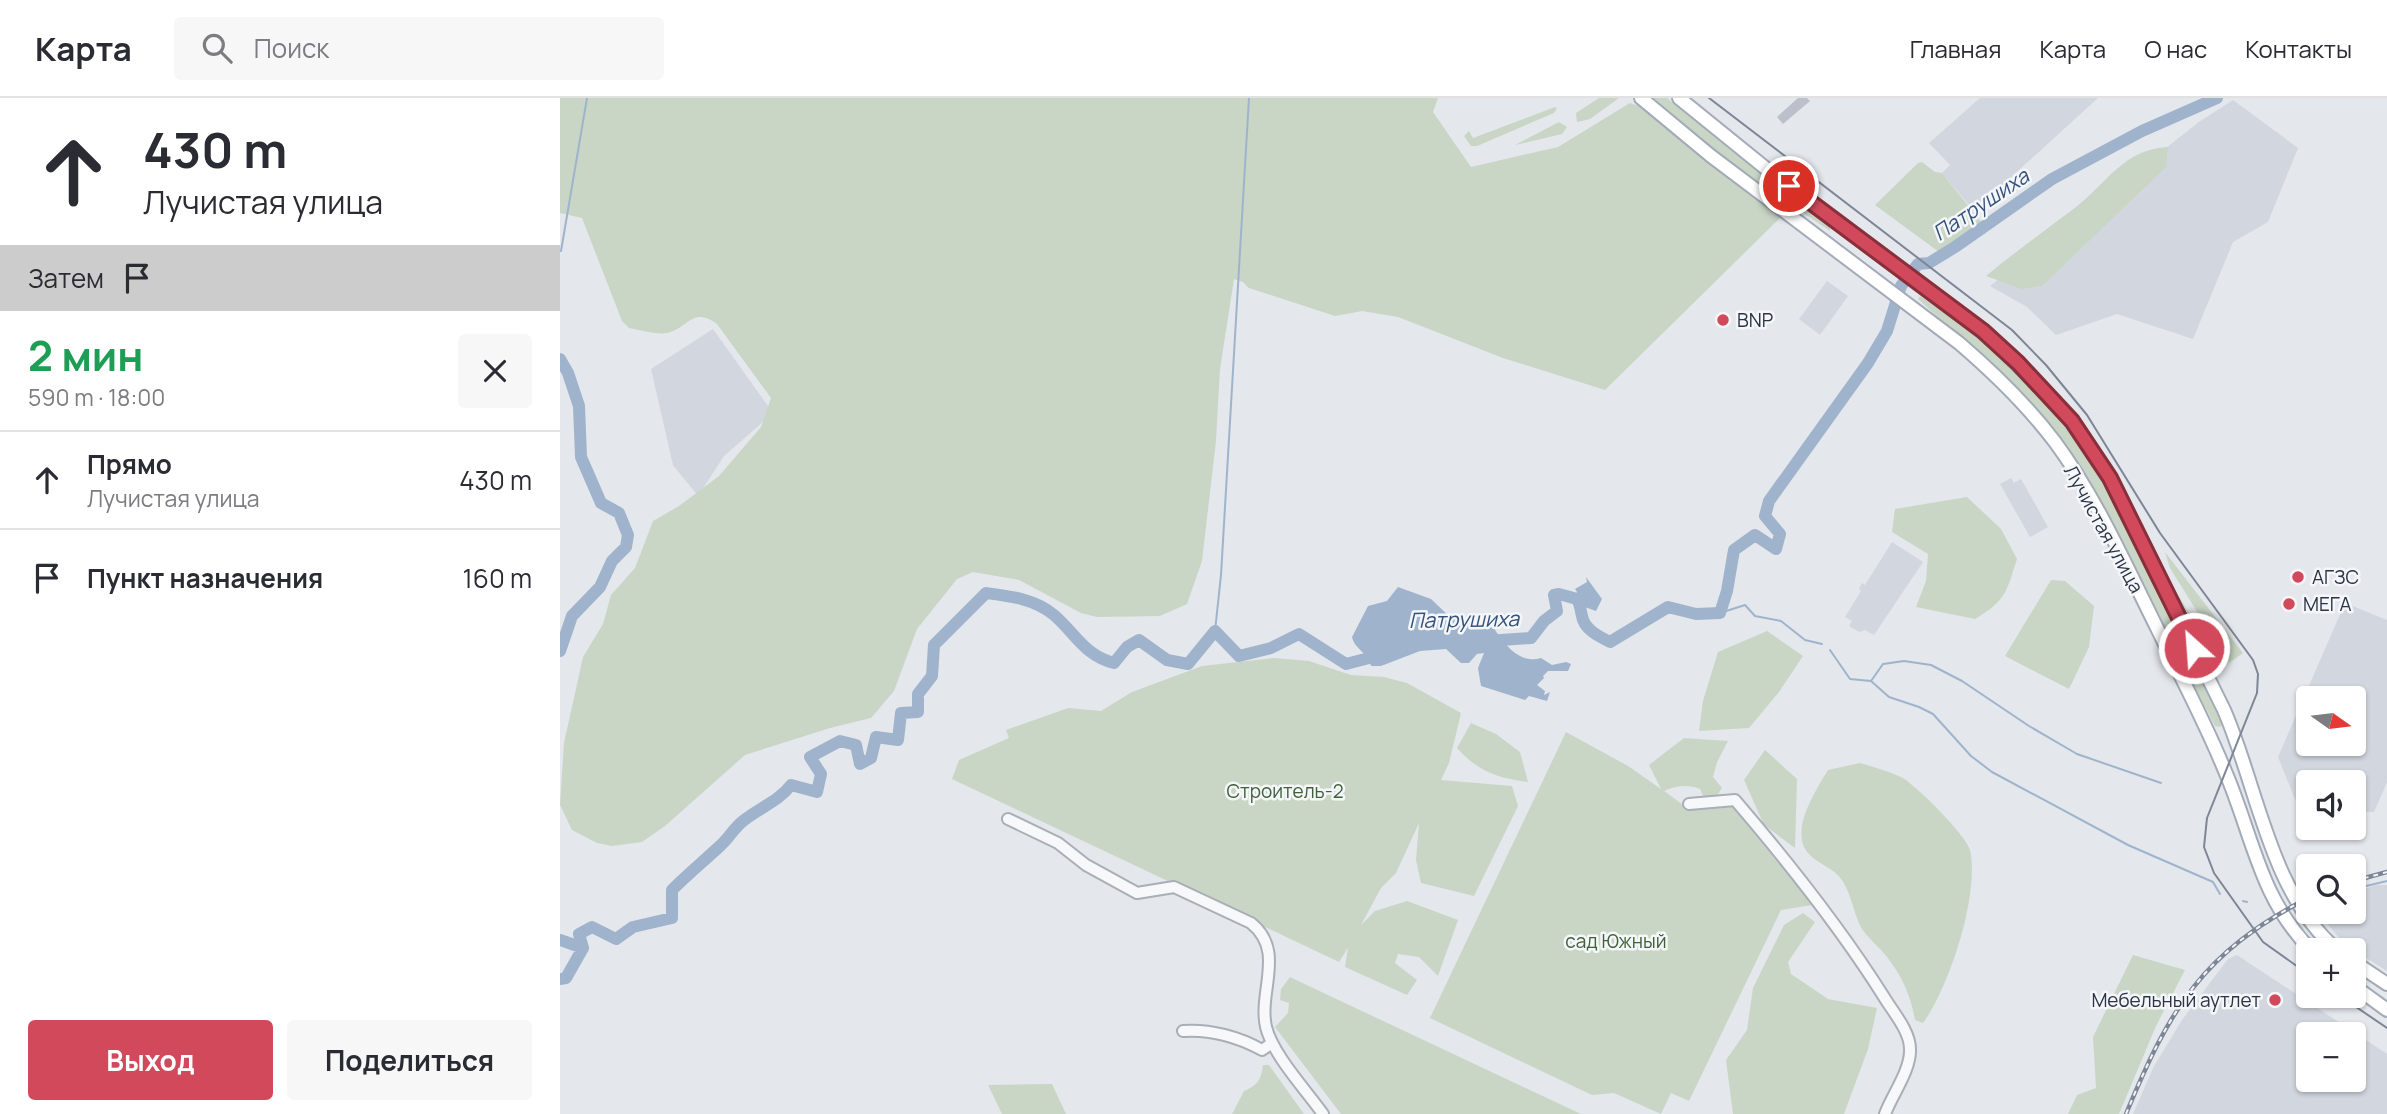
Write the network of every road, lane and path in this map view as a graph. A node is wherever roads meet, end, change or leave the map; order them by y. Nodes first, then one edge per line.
1 (1641, 98) edge
2 (1679, 98) edge
3 (2184, 682) junction
4 (2227, 717) junction
5 (1689, 804) dead end
6 (1008, 819) dead end
7 (2301, 938) edge
8 (2325, 938) edge
9 (2366, 970) edge
10 (2387, 985) edge
11 (2366, 995) edge
12 (2387, 1010) edge
13 (1183, 1031) dead end
14 (1272, 1043) junction
15 (1323, 1114) edge
16 (1885, 1114) edge

1 - 3 main road, Лучистая улица
2 - 4 main road
3 - 4 main road
3 - 7 main road, Лучистая улица
4 - 8 main road
5 - 16 street
6 - 14 street
9 - 10 main road
11 - 12 main road
13 - 14 street
14 - 15 street

